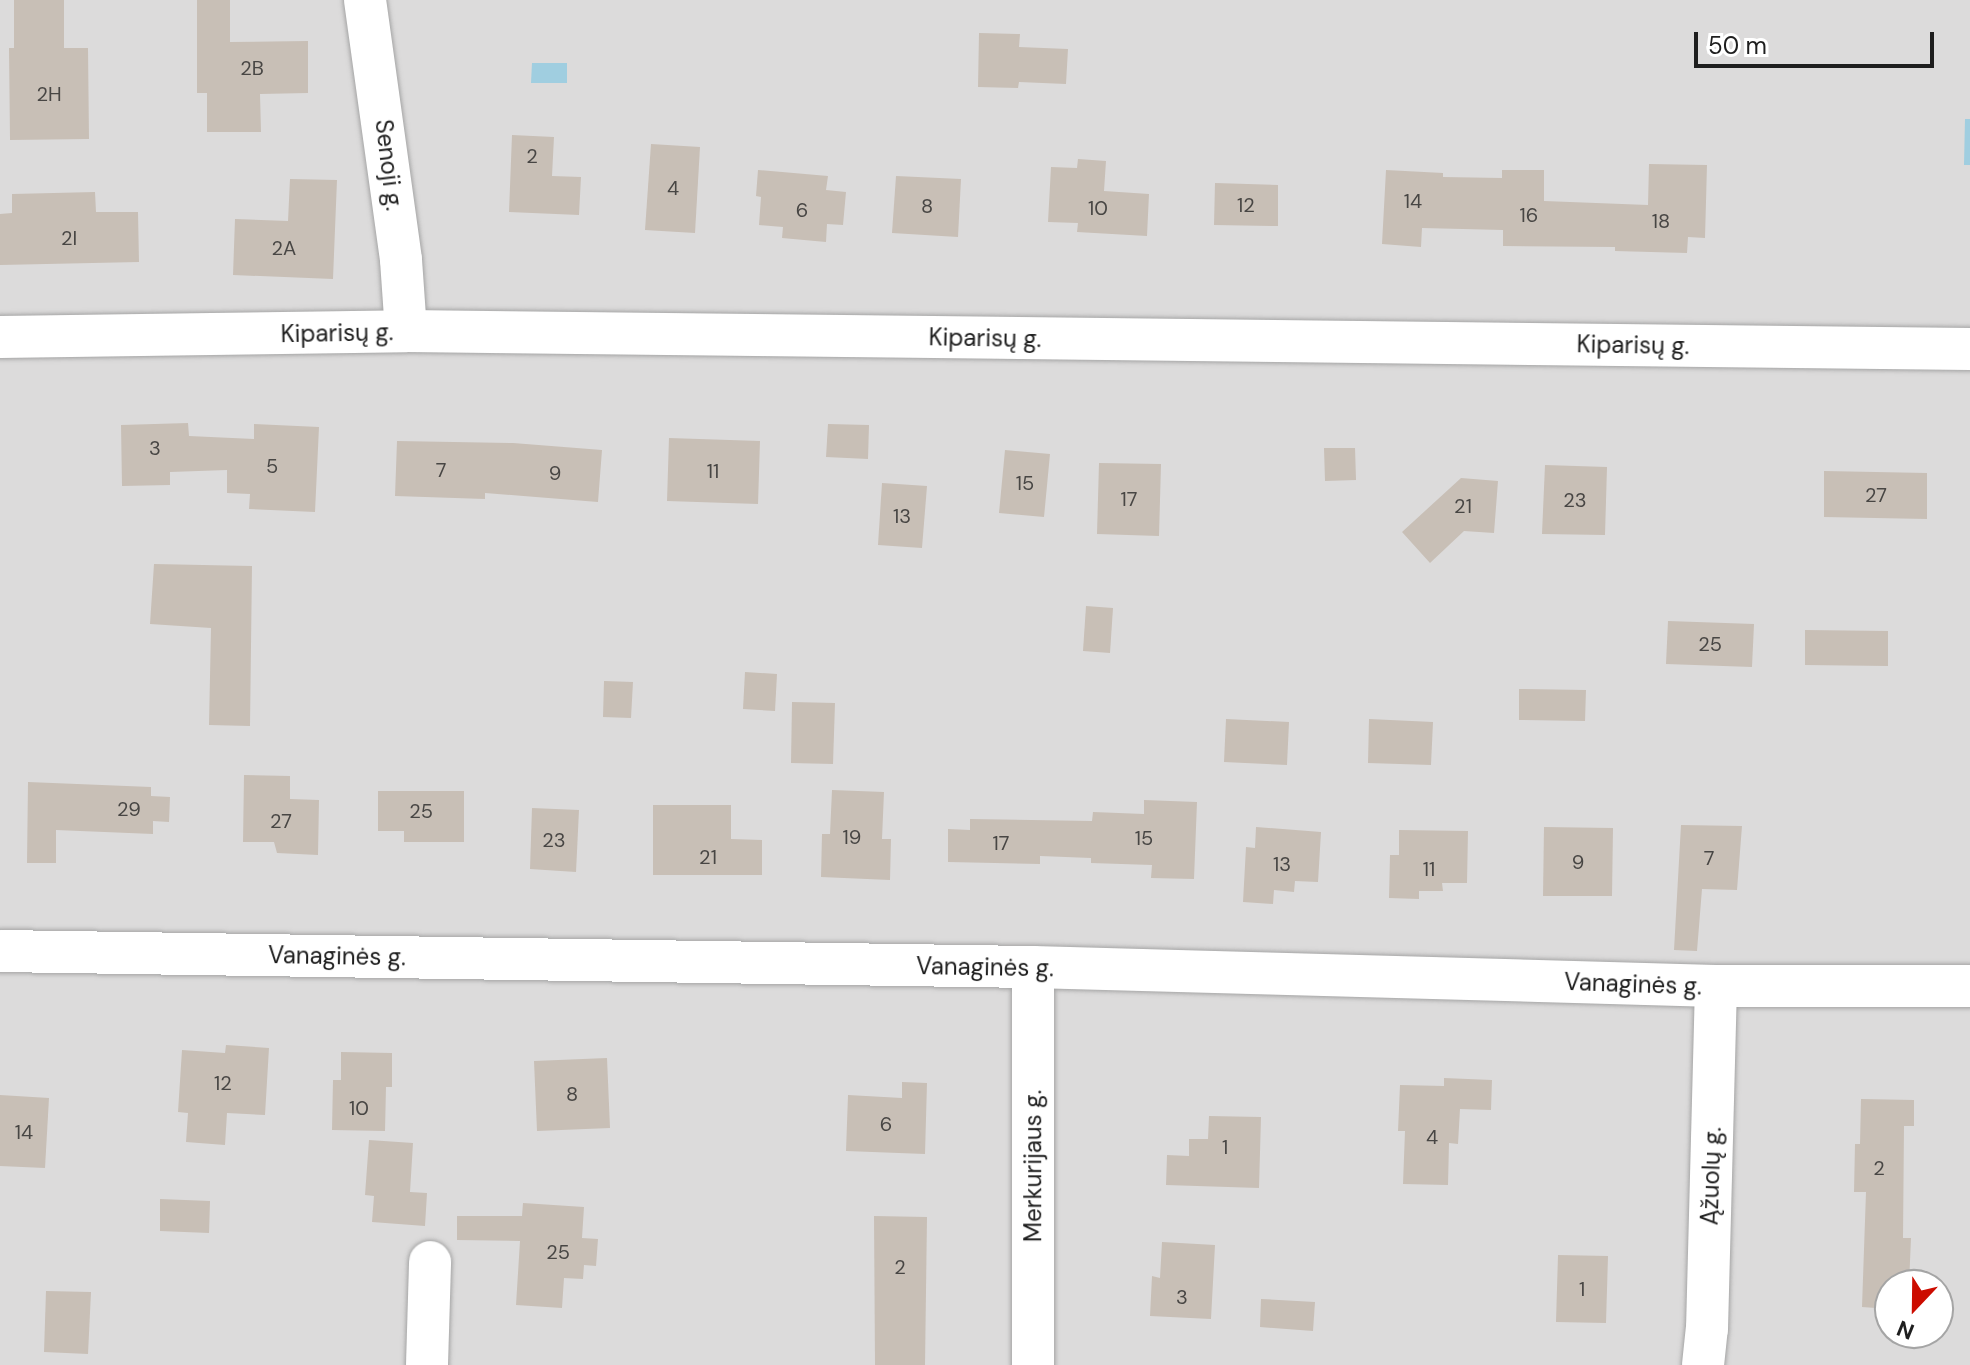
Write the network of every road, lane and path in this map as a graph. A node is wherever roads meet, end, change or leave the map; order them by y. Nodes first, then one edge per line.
1 (365, 0) edge
2 (406, 331) junction
3 (0, 337) edge
4 (1970, 349) edge
5 (0, 951) edge
6 (1033, 967) junction
7 (1716, 986) junction
8 (1970, 986) edge
9 (430, 1262) dead end
10 (427, 1365) edge
11 (1033, 1365) edge
12 (1703, 1365) edge

1 - 2 street, Senoji g.
2 - 3 street, Kiparisų g.
2 - 4 street, Kiparisų g.
5 - 6 street, Vanaginės g.
6 - 7 street, Vanaginės g.
6 - 11 street, Merkurijaus g.
7 - 8 street, Vanaginės g.
7 - 12 street, Ąžuolų g.
9 - 10 street

